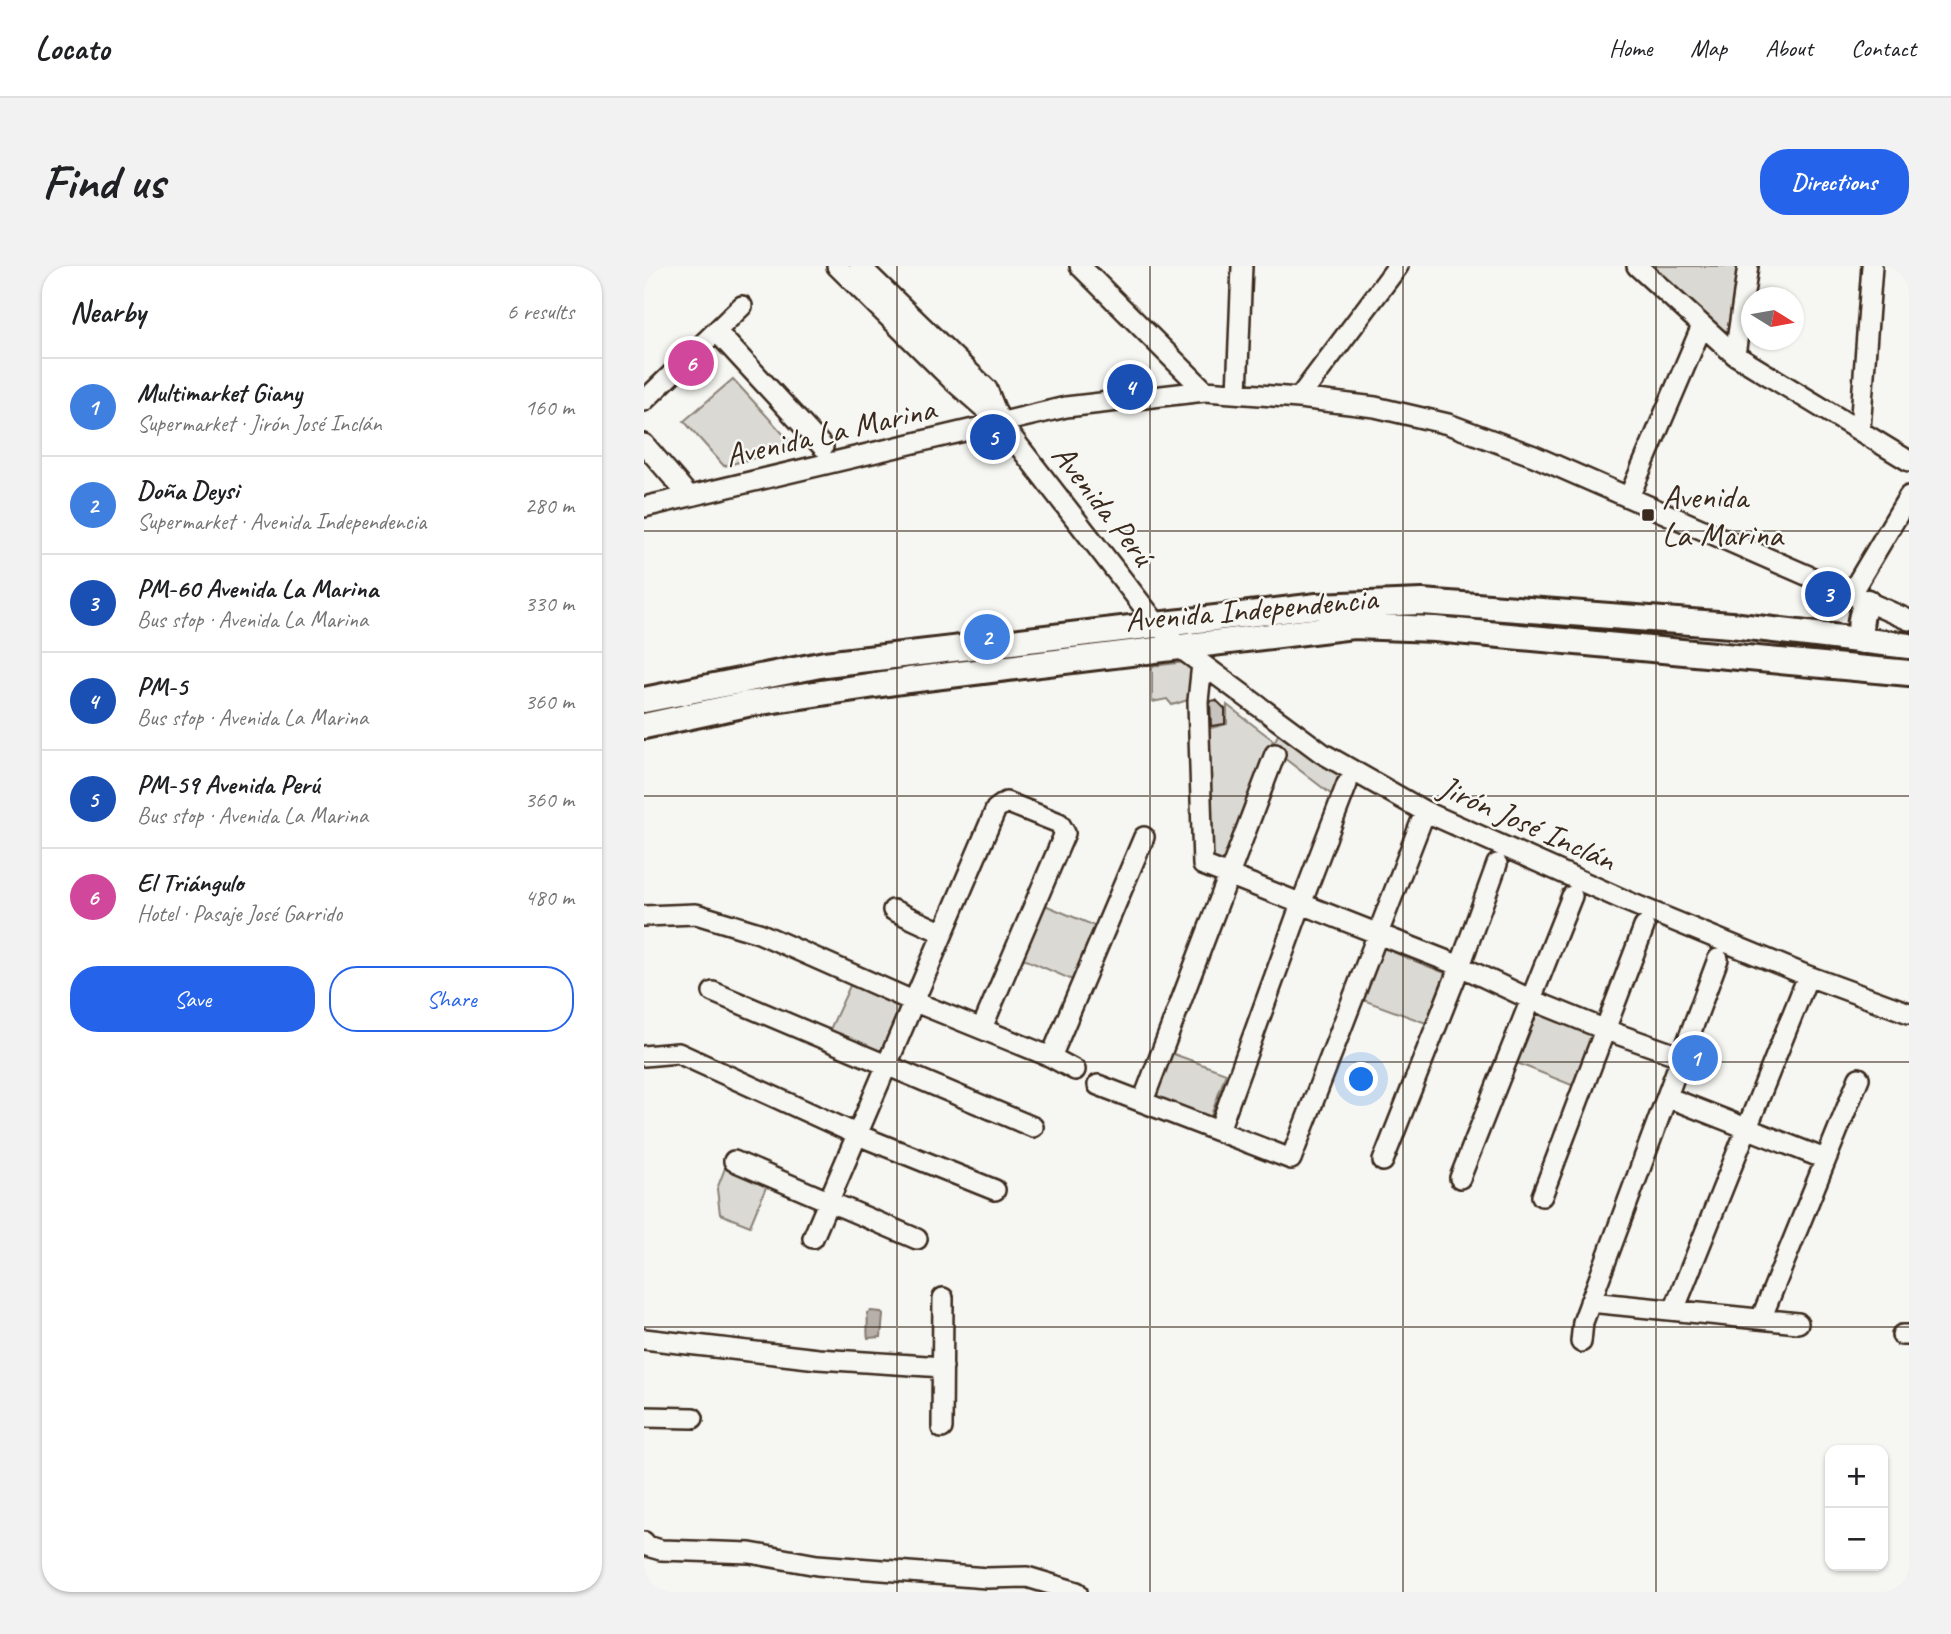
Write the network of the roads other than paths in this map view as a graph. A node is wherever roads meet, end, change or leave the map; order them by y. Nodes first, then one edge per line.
1 (836, 266) edge
2 (860, 266) edge
3 (1080, 266) edge
4 (1242, 266) edge
5 (1398, 266) edge
6 (1637, 266) edge
7 (1748, 266) edge
8 (1872, 266) edge
9 (741, 306) dead end
10 (1703, 326) junction
11 (716, 331) junction
12 (1735, 355) junction
13 (1205, 391) junction
14 (1237, 393) junction
15 (1299, 398) junction
16 (644, 401) edge
17 (1001, 423) junction
18 (1860, 429) junction
19 (644, 444) edge
20 (823, 447) dead end
21 (1909, 461) edge
22 (689, 496) junction
23 (1909, 496) edge
24 (1629, 497) junction
25 (644, 507) edge
26 (1859, 598) junction
27 (1319, 618) junction
28 (1641, 619) junction
29 (1909, 620) edge
30 (1157, 624) junction
31 (1862, 641) junction
32 (1909, 646) edge
33 (1179, 647) junction
34 (1639, 649) junction
35 (952, 650) junction
36 (1202, 664) junction
37 (1909, 673) edge
38 (956, 676) junction
39 (741, 680) junction
40 (680, 693) junction
41 (644, 700) edge
42 (747, 705) junction
43 (686, 718) junction
44 (644, 726) edge
45 (1275, 754) dead end
46 (1347, 785) dead end
47 (1421, 822) dead end
48 (1144, 837) dead end
49 (1497, 864) dead end
50 (1228, 875) junction
51 (1572, 896) dead end
52 (1301, 904) junction
53 (893, 909) dead end
54 (644, 916) edge
55 (1644, 927) dead end
56 (943, 933) junction
57 (1378, 934) junction
58 (1718, 960) dead end
59 (1460, 966) junction
60 (1808, 976) junction
61 (713, 992) dead end
62 (1532, 1000) junction
63 (915, 1002) junction
64 (1909, 1013) edge
65 (982, 1028) junction
66 (1606, 1030) junction
67 (644, 1056) edge
68 (1051, 1057) junction
69 (1682, 1057) junction
70 (887, 1067) junction
71 (1075, 1070) dead end
72 (1859, 1079) dead end
73 (1098, 1084) dead end
74 (1667, 1097) junction
75 (1143, 1101) junction
76 (1033, 1127) dead end
77 (1747, 1129) junction
78 (1219, 1130) junction
79 (858, 1135) junction
80 (1825, 1159) junction
81 (734, 1160) dead end
82 (1383, 1161) dead end
83 (1460, 1178) dead end
84 (995, 1190) dead end
85 (1542, 1196) dead end
86 (829, 1202) junction
87 (813, 1238) dead end
88 (917, 1238) dead end
89 (943, 1298) dead end
90 (1590, 1302) junction
91 (1674, 1310) junction
92 (1761, 1320) junction
93 (1798, 1324) dead end
94 (644, 1339) edge
95 (1581, 1342) dead end
96 (943, 1367) junction
97 (644, 1417) edge
98 (693, 1418) dead end
99 (942, 1428) dead end
100 (644, 1542) edge
101 (1077, 1592) edge

1 - 17 street, Avenida Perú
2 - 17 street, Avenida Perú
3 - 13 street
4 - 14 street
5 - 15 street
6 - 10 street
7 - 12 street
8 - 18 street
9 - 11 street
10 - 12 street
10 - 24 street
11 - 16 street
11 - 20 street
12 - 18 street
13 - 14 street, Avenida La Marina
13 - 17 street, Avenida La Marina
14 - 15 street, Avenida La Marina
15 - 24 street, Avenida La Marina
17 - 22 street, Avenida La Marina
17 - 30 street, Avenida Perú
18 - 21 street
19 - 22 street
22 - 25 street, Avenida La Marina
23 - 26 street
24 - 26 street, Avenida La Marina
26 - 29 street, Avenida La Marina
26 - 31 main road
27 - 28 main road, Avenida Independencia
27 - 30 main road, Avenida Independencia
27 - 33 main road, Avenida Independencia
27 - 34 main road, Avenida Independencia
28 - 31 main road, Avenida Independencia
28 - 34 main road
30 - 33 street, Jirón José Inclán
30 - 35 main road, Avenida Independencia
31 - 32 main road, Avenida Independencia
33 - 36 street, Jirón José Inclán
33 - 38 main road, Avenida Independencia
34 - 37 main road, Avenida Independencia
35 - 38 main road
35 - 39 main road, Avenida Independencia
36 - 50 street
36 - 60 street, Jirón José Inclán
38 - 42 main road, Avenida Independencia
39 - 40 main road, Avenida Independencia
39 - 42 main road
40 - 41 main road, Avenida Independencia
40 - 43 main road
42 - 43 main road, Avenida Independencia
43 - 44 main road, Avenida Independencia
45 - 50 street
46 - 52 street
47 - 57 street
48 - 68 street
49 - 59 street
50 - 52 street
50 - 75 street
51 - 62 street
52 - 57 street
52 - 78 street
53 - 56 street
54 - 63 street
55 - 66 street
56 - 63 street
56 - 65 street
57 - 59 street
57 - 78 street
58 - 69 street
59 - 62 street
59 - 82 street
60 - 64 street, Jirón José Inclán
60 - 77 street
61 - 70 street
62 - 66 street
62 - 83 street
63 - 65 street
63 - 70 street
65 - 68 street
66 - 69 street
66 - 85 street
67 - 79 street
68 - 71 street
69 - 74 street
70 - 76 street
70 - 79 street
72 - 80 street
73 - 75 street
74 - 77 street
74 - 90 street
75 - 78 street
77 - 80 street
77 - 91 street
79 - 84 street
79 - 86 street
80 - 92 street
81 - 86 street
86 - 87 street
86 - 88 street
89 - 96 street
90 - 91 street
90 - 95 street
91 - 92 street
92 - 93 street
94 - 96 street
96 - 99 street
97 - 98 street
100 - 101 street

